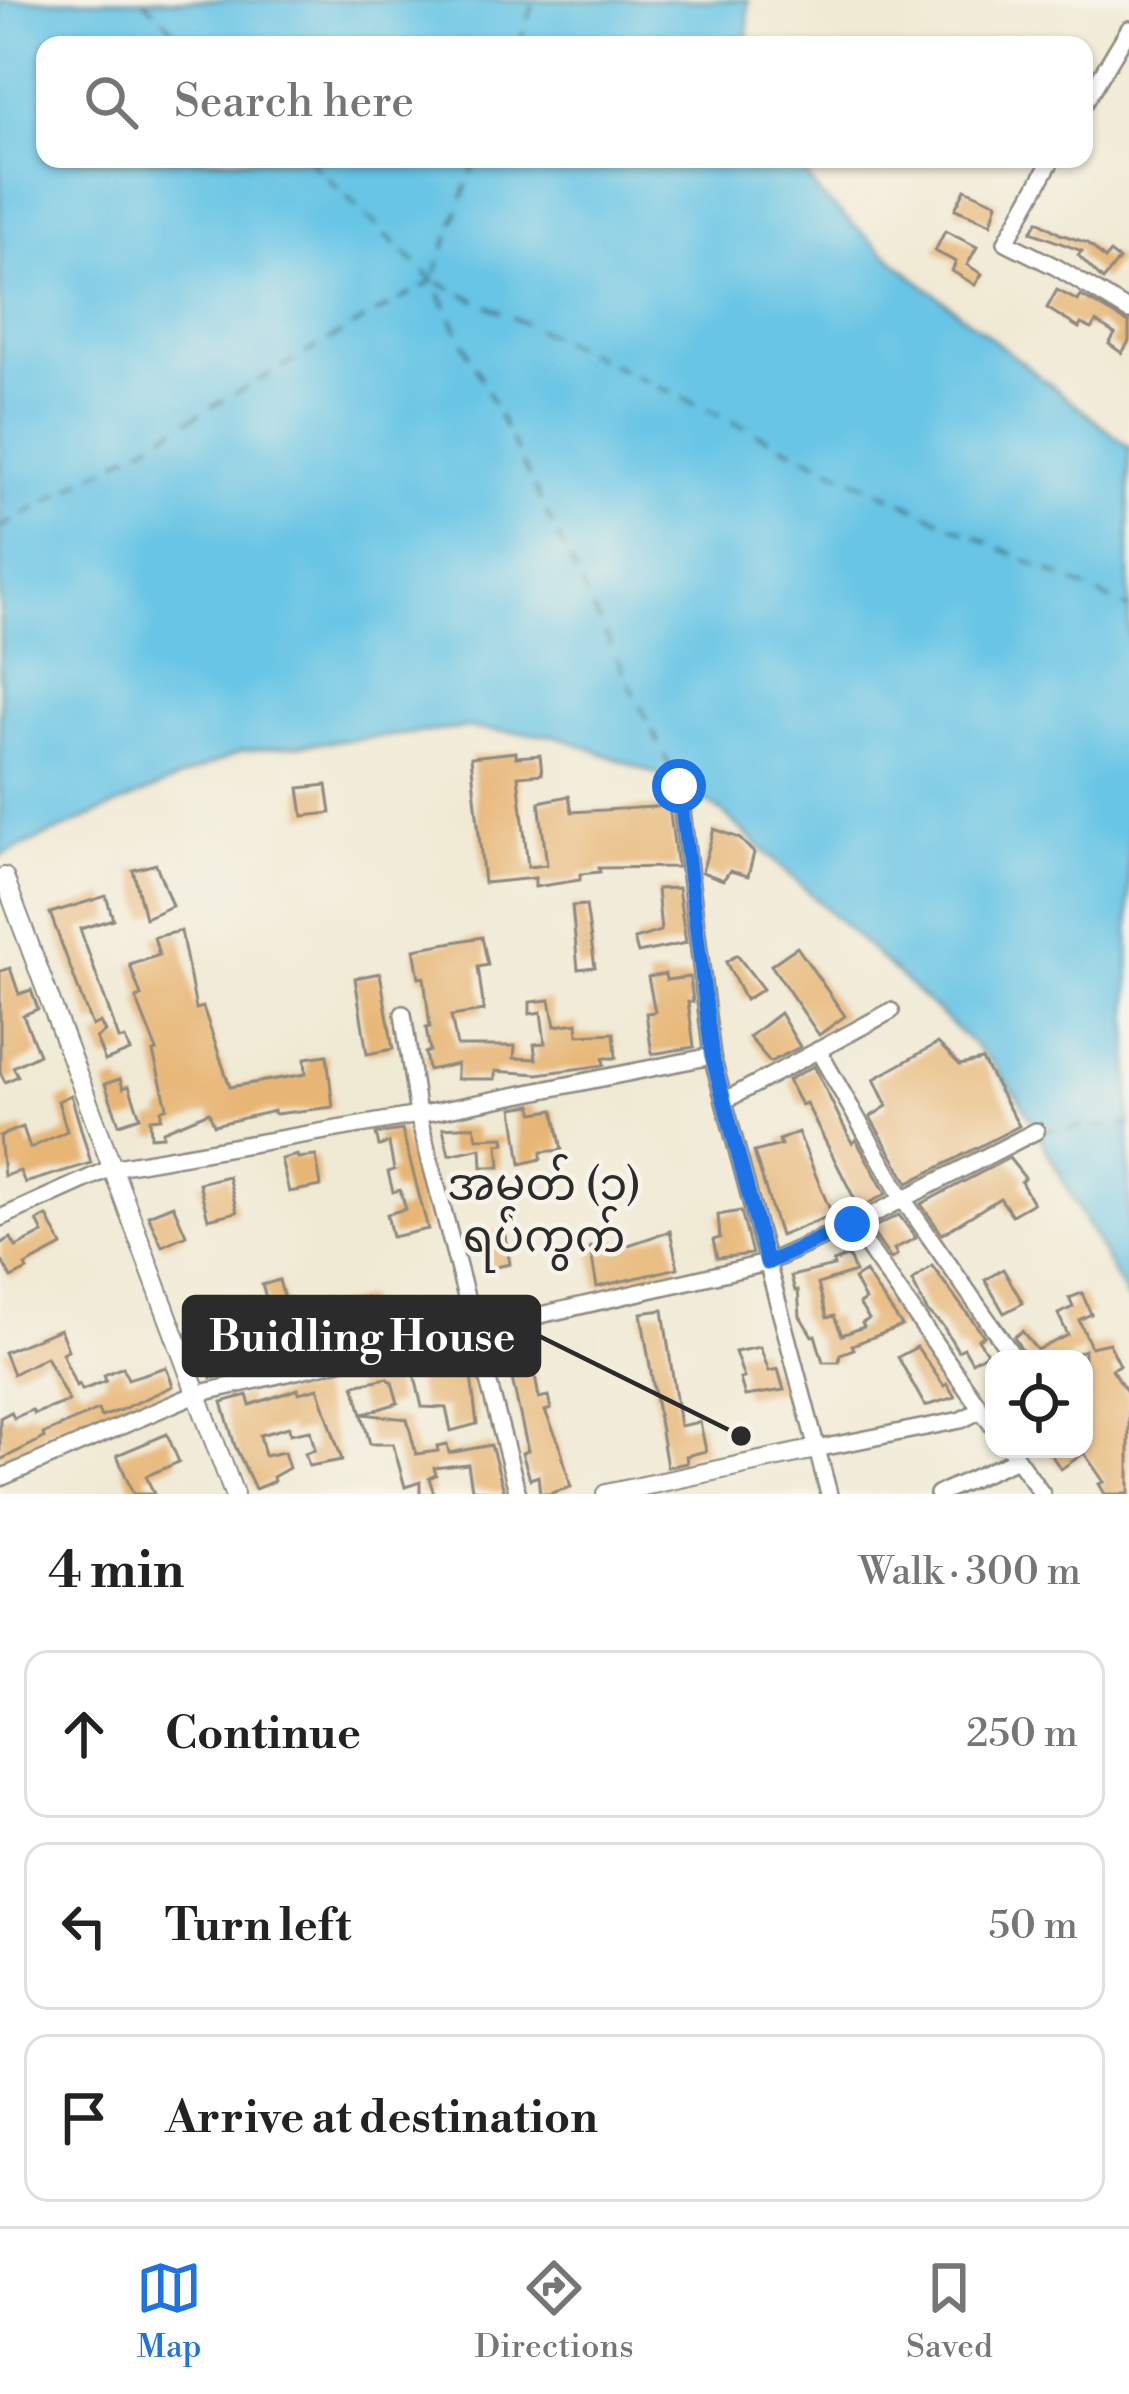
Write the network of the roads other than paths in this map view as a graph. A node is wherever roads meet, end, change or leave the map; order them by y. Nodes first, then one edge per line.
1 (1129, 29) edge
2 (1093, 89) edge
3 (1047, 168) edge
4 (1129, 311) edge
5 (679, 786) dead end
6 (4, 878) dead end
7 (891, 1011) dead end
8 (403, 1014) dead end
9 (818, 1050) junction
10 (712, 1056) junction
11 (724, 1101) junction
12 (418, 1115) junction
13 (1036, 1131) dead end
14 (111, 1168) junction
15 (903, 1198) junction
16 (0, 1218) edge
17 (852, 1224) junction
18 (767, 1263) junction
19 (475, 1329) junction
20 (1009, 1350) edge
21 (196, 1394) junction
22 (981, 1411) junction
23 (985, 1416) edge
24 (816, 1449) junction
25 (1006, 1458) edge
26 (1016, 1458) edge
27 (0, 1478) edge
28 (234, 1494) edge
29 (518, 1494) edge
30 (605, 1494) edge
31 (829, 1494) edge
32 (938, 1494) edge
33 (1042, 1494) edge

1 - 2 street
3 - 4 street
5 - 10 street
6 - 14 street
7 - 9 street
8 - 12 street
9 - 11 street
9 - 15 street
10 - 11 street
10 - 12 street
11 - 18 street
12 - 14 street
12 - 19 street
13 - 15 street
14 - 16 street
14 - 21 street
15 - 17 street
15 - 20 street
17 - 18 street
17 - 22 street
18 - 19 street
18 - 24 street
19 - 21 street
19 - 29 street
21 - 27 street
21 - 28 street
22 - 23 street
22 - 24 street
24 - 30 street
24 - 31 street
25 - 32 street
26 - 33 street

